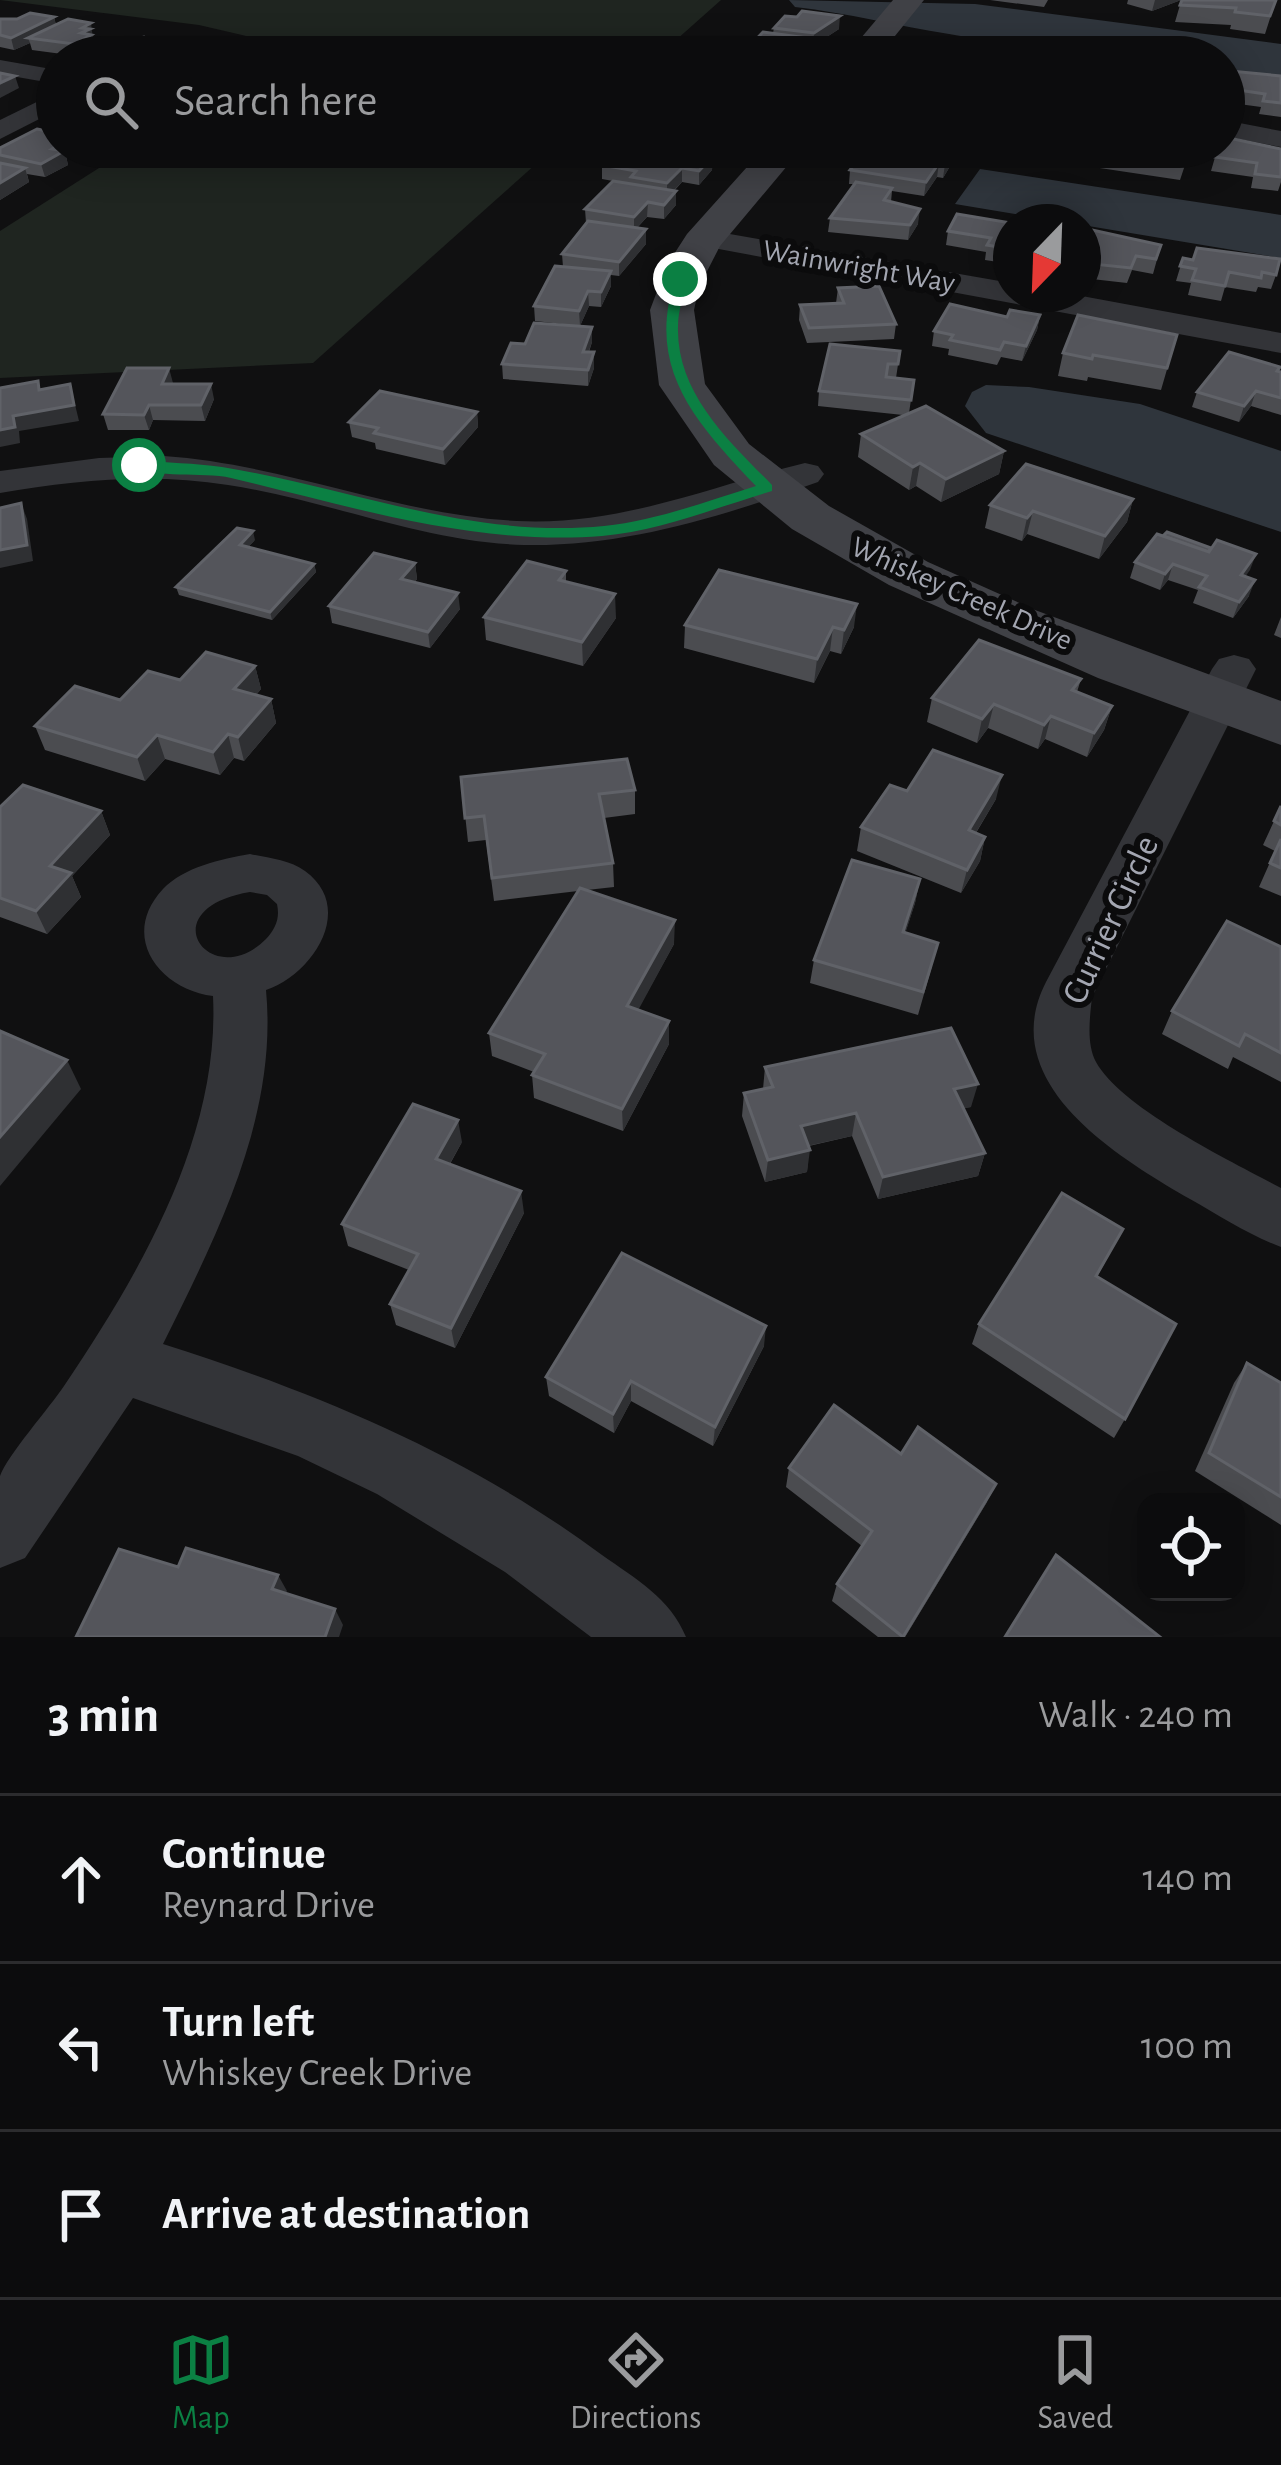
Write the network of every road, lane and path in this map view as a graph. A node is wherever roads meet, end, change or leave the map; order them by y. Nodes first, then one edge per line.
1 (939, 0) edge
2 (901, 29) edge
3 (0, 67) edge
4 (36, 73) edge
5 (36, 111) edge
6 (0, 131) edge
7 (1245, 132) edge
8 (1281, 139) edge
9 (772, 168) edge
10 (800, 168) edge
11 (724, 242) junction
12 (993, 289) edge
13 (1101, 309) edge
14 (1281, 343) edge
15 (786, 481) junction
16 (0, 482) edge
17 (1244, 685) edge
18 (1281, 724) edge
19 (238, 976) dead end
20 (1281, 1219) edge
21 (119, 1361) junction
22 (0, 1533) edge
23 (649, 1637) edge

1 - 2 street
3 - 4 street
5 - 6 street
7 - 8 street
9 - 11 street, Whiskey Creek Drive
10 - 11 street, Whiskey Creek Drive
11 - 12 street, Wainwright Way
11 - 15 street, Whiskey Creek Drive
13 - 14 street
15 - 16 street
15 - 17 street, Whiskey Creek Drive
17 - 18 street, Whiskey Creek Drive
17 - 20 street, Currier Circle
19 - 21 street
21 - 22 street
21 - 23 street

